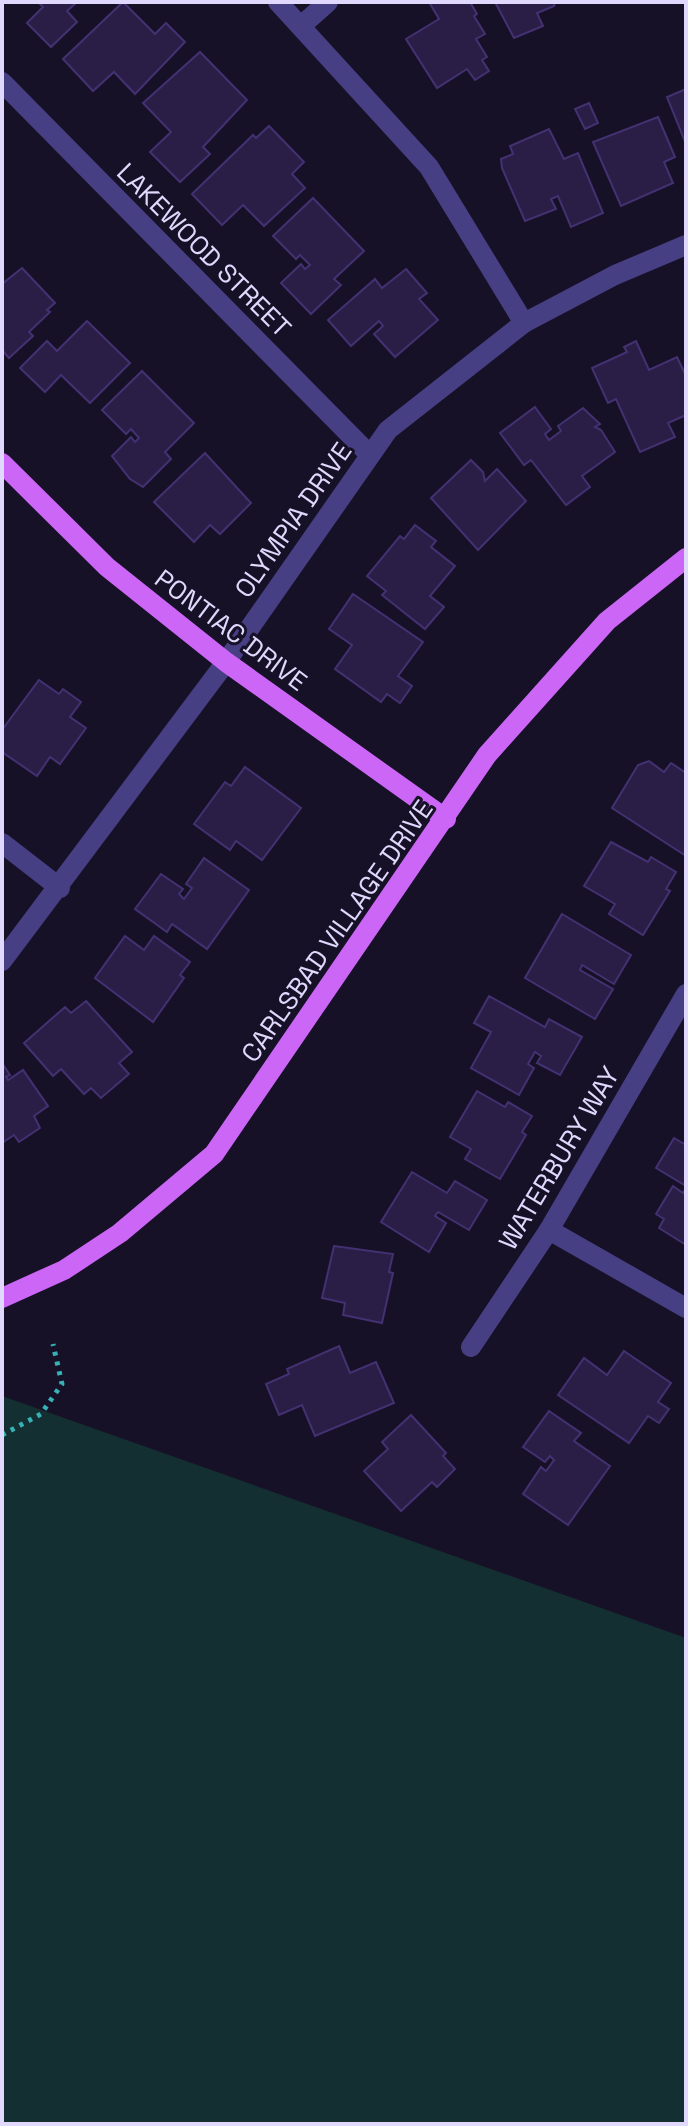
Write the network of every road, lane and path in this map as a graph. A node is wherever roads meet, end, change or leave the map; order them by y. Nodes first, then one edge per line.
1 (278, 2) edge
2 (328, 2) edge
3 (301, 26) junction
4 (2, 82) edge
5 (686, 245) edge
6 (524, 323) junction
7 (369, 454) junction
8 (2, 463) edge
9 (686, 558) edge
10 (226, 662) junction
11 (446, 819) junction
12 (2, 843) edge
13 (60, 888) junction
14 (2, 961) edge
15 (686, 994) edge
16 (549, 1230) junction
17 (2, 1298) edge
18 (686, 1308) edge
19 (53, 1344) dead end
20 (471, 1347) dead end
21 (2, 1435) edge

1 - 3 street
2 - 3 street
3 - 6 street
4 - 7 street, LAKEWOOD STREET
5 - 6 street, OLYMPIA DRIVE
6 - 7 street, OLYMPIA DRIVE
7 - 10 street, OLYMPIA DRIVE
8 - 10 main road, PONTIAC DRIVE
9 - 11 main road, CARLSBAD VILLAGE DRIVE
10 - 11 main road, PONTIAC DRIVE
10 - 13 street, OLYMPIA DRIVE
11 - 17 main road, CARLSBAD VILLAGE DRIVE
12 - 13 street
13 - 14 street, OLYMPIA DRIVE
15 - 16 street, WATERBURY WAY
16 - 18 street
16 - 20 street, WATERBURY WAY
19 - 21 path

